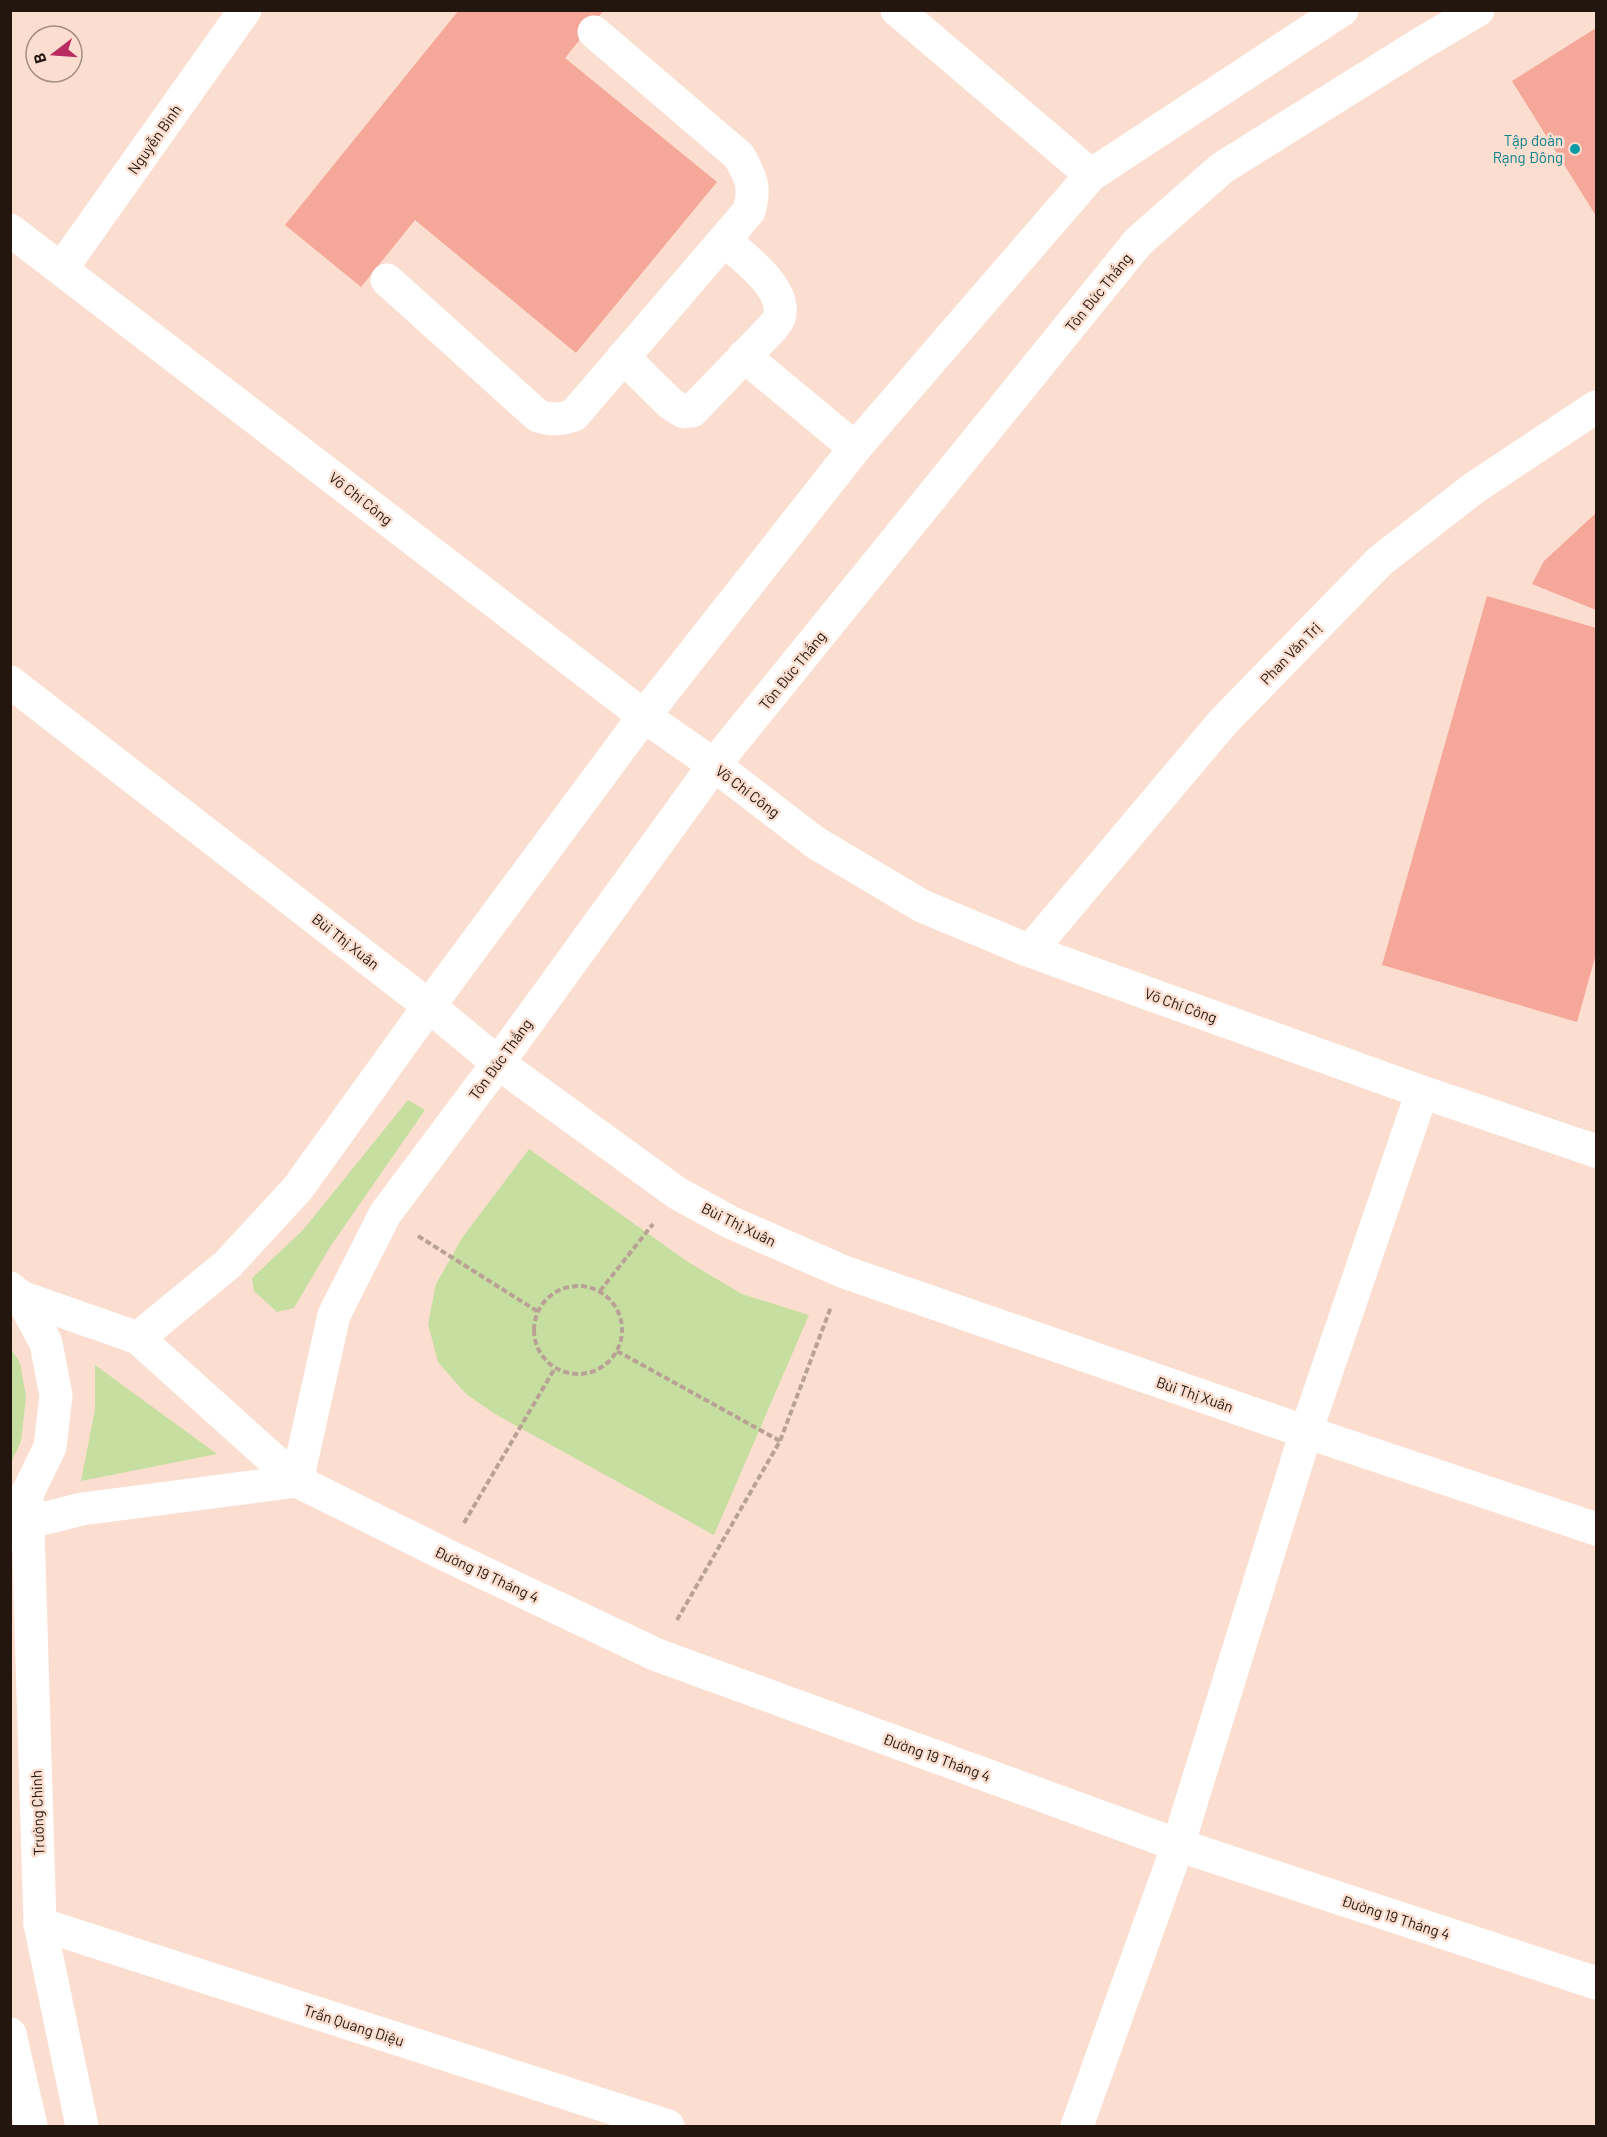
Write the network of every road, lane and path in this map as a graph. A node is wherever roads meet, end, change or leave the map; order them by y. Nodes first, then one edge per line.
1 (245, 10) edge
2 (897, 10) edge
3 (1342, 10) edge
4 (1478, 10) edge
5 (594, 32) dead end
6 (1091, 175) junction
7 (10, 230) edge
8 (724, 240) junction
9 (62, 268) junction
10 (387, 280) dead end
11 (744, 356) junction
12 (623, 357) junction
13 (1596, 407) edge
14 (855, 448) junction
15 (10, 682) edge
16 (644, 716) junction
17 (714, 765) junction
18 (1030, 951) junction
19 (429, 1006) junction
20 (498, 1063) junction
21 (1422, 1092) junction
22 (1596, 1151) edge
23 (677, 1193) junction
24 (385, 1214) junction
25 (844, 1272) junction
26 (600, 1291) junction
27 (16, 1292) edge
28 (537, 1311) junction
29 (138, 1338) junction
30 (617, 1351) junction
31 (555, 1368) junction
32 (1306, 1432) junction
33 (780, 1441) junction
34 (297, 1481) junction
35 (19, 1514) edge
36 (1596, 1529) edge
37 (446, 1555) junction
38 (657, 1654) junction
39 (1178, 1845) junction
40 (40, 1924) junction
41 (1596, 1983) edge
42 (10, 2034) edge
43 (31, 2127) edge
44 (82, 2127) edge
45 (668, 2127) edge
46 (1077, 2127) edge

1 - 9 main road, Nguyễn Bình
2 - 6 main road
3 - 6 main road
4 - 17 main road, Tôn Đức Thắng
5 - 8 main road
6 - 14 main road
7 - 9 main road, Võ Chí Công
8 - 11 main road
8 - 12 main road
9 - 16 main road, Võ Chí Công
10 - 12 main road
11 - 12 main road
11 - 14 main road
13 - 18 main road, Phan Văn Trị
14 - 16 main road
15 - 19 main road, Bùi Thị Xuân
16 - 17 main road, Võ Chí Công
16 - 19 main road
17 - 18 main road, Võ Chí Công
17 - 20 main road, Tôn Đức Thắng
18 - 21 main road, Võ Chí Công
19 - 20 main road, Bùi Thị Xuân
19 - 29 main road
20 - 23 main road, Bùi Thị Xuân
20 - 24 main road, Tôn Đức Thắng
21 - 22 main road, Võ Chí Công
21 - 32 main road
23 - 25 main road, Bùi Thị Xuân
23 - 26 path
24 - 28 path
24 - 34 main road, Tôn Đức Thắng
25 - 32 main road, Bùi Thị Xuân
25 - 33 path
26 - 28 path
26 - 30 path
27 - 29 main road, Đường 19 Tháng 4
27 - 35 main road
28 - 31 path
29 - 34 main road, Đường 19 Tháng 4
30 - 31 path
30 - 33 path
31 - 37 path
32 - 36 main road, Bùi Thị Xuân
32 - 39 main road
33 - 38 path
34 - 35 main road
34 - 37 main road, Đường 19 Tháng 4
35 - 40 main road, Trường Chinh
37 - 38 main road, Đường 19 Tháng 4
38 - 39 main road, Đường 19 Tháng 4
39 - 41 main road, Đường 19 Tháng 4
39 - 46 main road
40 - 44 main road, Trường Chinh
40 - 45 main road, Trần Quang Diệu
42 - 43 main road

